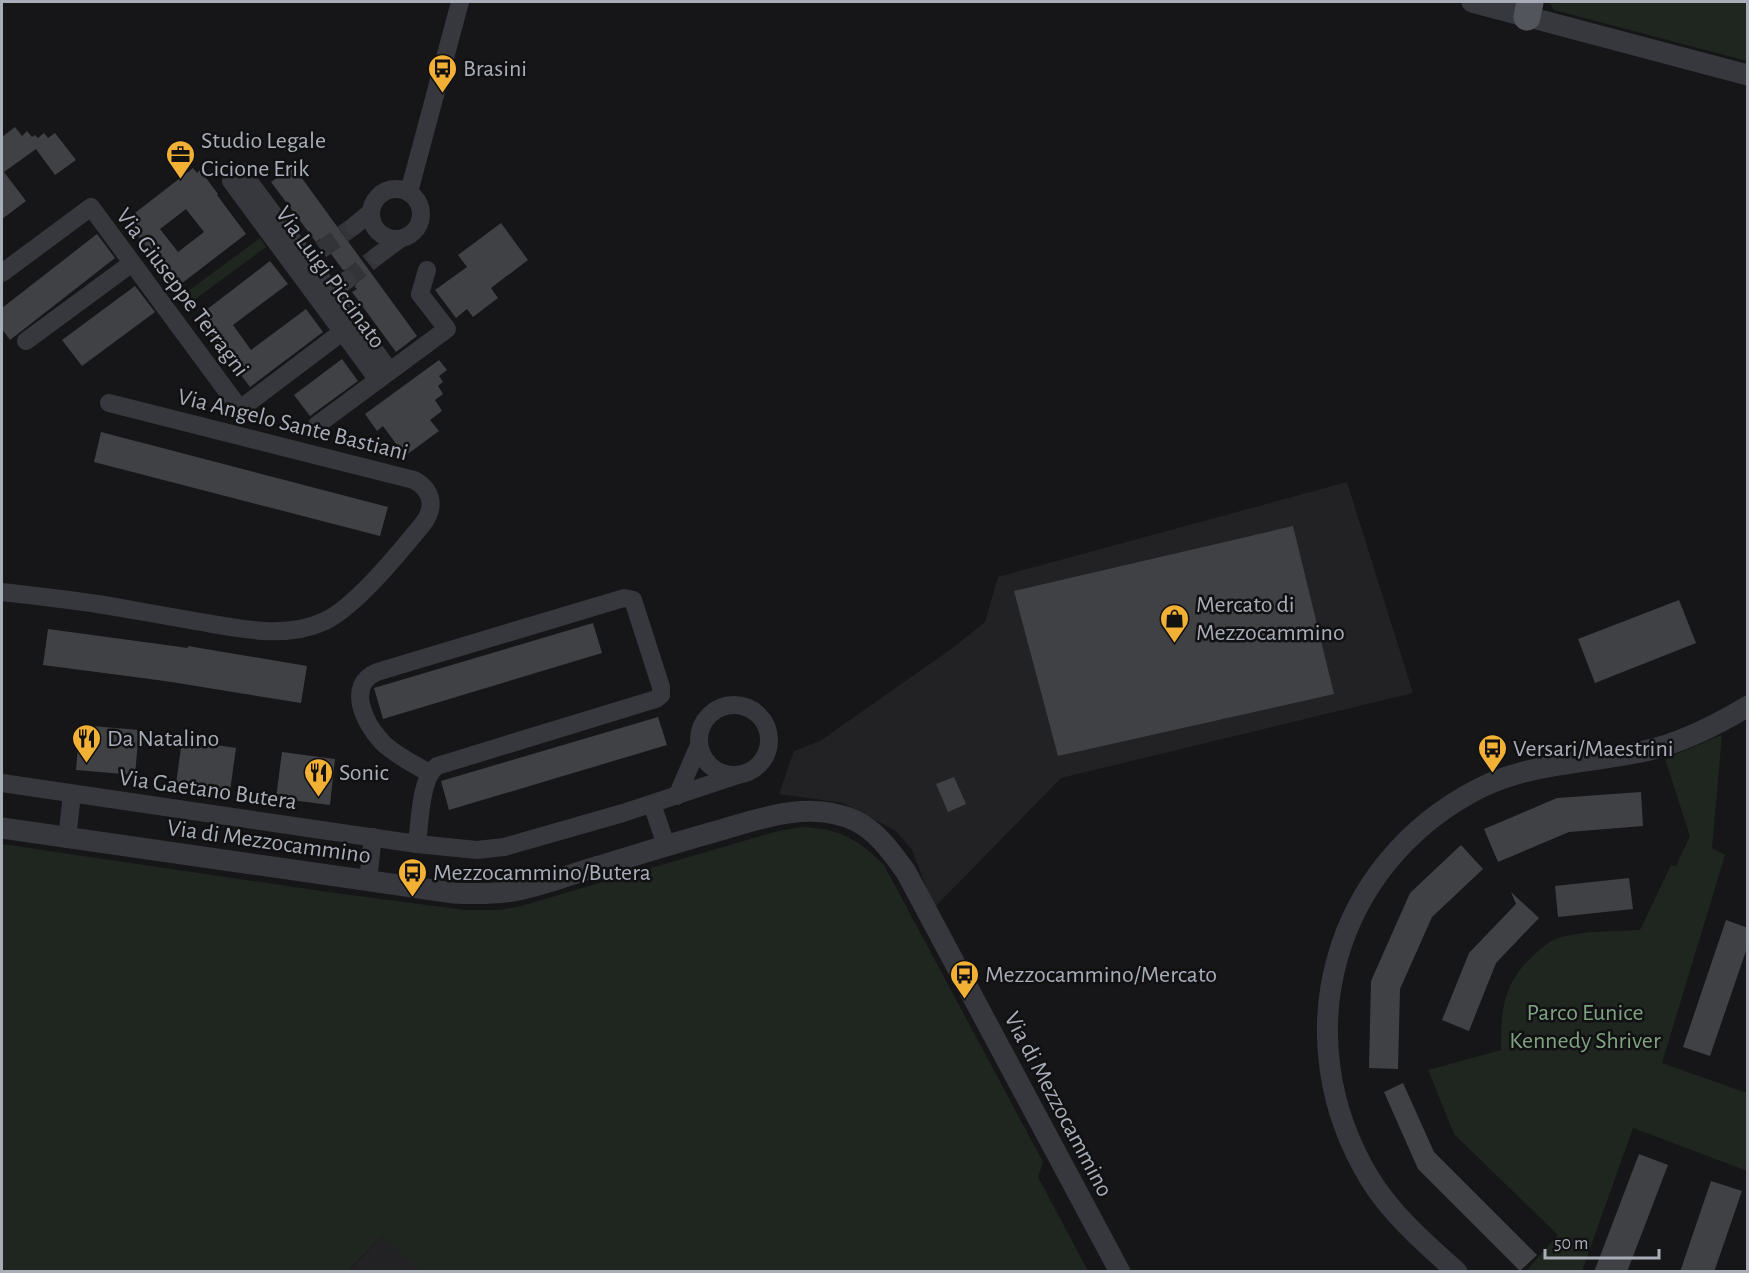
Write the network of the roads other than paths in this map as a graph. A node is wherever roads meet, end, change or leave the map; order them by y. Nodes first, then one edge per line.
1 (460, 2) edge
2 (1472, 2) edge
3 (1528, 9) edge
4 (1748, 75) edge
5 (409, 192) junction
6 (371, 212) junction
7 (273, 226) dead end
8 (354, 226) tunnel mouth
9 (400, 239) junction
10 (377, 256) tunnel mouth
11 (308, 260) junction
12 (132, 263) junction
13 (428, 270) dead end
14 (2, 273) edge
15 (347, 280) tunnel mouth
16 (332, 292) junction
17 (348, 328) junction
18 (26, 341) dead end
19 (384, 376) junction
20 (109, 403) dead end
21 (240, 409) junction
22 (317, 425) dead end
23 (233, 434) junction
24 (2, 592) edge
25 (1748, 706) edge
26 (699, 745) junction
27 (429, 773) junction
28 (738, 775) junction
29 (2, 783) edge
30 (72, 794) junction
31 (677, 796) junction
32 (652, 804) junction
33 (2, 828) edge
34 (373, 837) junction
35 (67, 839) junction
36 (417, 844) junction
37 (666, 845) junction
38 (368, 880) junction
39 (1120, 1272) edge
40 (1457, 1272) edge

1 - 5 street
2 - 3 street
3 - 4 street
5 - 6 street
5 - 9 street
6 - 8 street
6 - 9 street
7 - 11 street, Via Luigi Piccinato
9 - 10 street
11 - 16 street, Via Luigi Piccinato
11 - 17 street, Via Luigi Piccinato
12 - 14 street, Via Giuseppe Terragni
12 - 18 street
12 - 21 street, Via Giuseppe Terragni
13 - 19 street, Via Luigi Piccinato
15 - 16 street
16 - 17 street, Via Luigi Piccinato
17 - 19 street, Via Luigi Piccinato
17 - 21 street, Via Giuseppe Terragni
19 - 22 street, Via Luigi Piccinato
20 - 23 street, Via Angelo Sante Bastiani
21 - 23 street
23 - 24 street, Via Angelo Sante Bastiani
25 - 40 street
26 - 28 street
26 - 28 street
26 - 31 street
27 - 27 street
27 - 36 street
28 - 31 street, Via Gaetano Butera
29 - 30 street, Via Gaetano Butera
30 - 34 street, Via Gaetano Butera
30 - 35 street
31 - 32 street, Via Gaetano Butera
32 - 36 street, Via Gaetano Butera
32 - 37 street
33 - 35 street, Via di Mezzocammino
34 - 36 street, Via Gaetano Butera
34 - 38 street
35 - 38 street, Via di Mezzocammino
37 - 38 street, Via di Mezzocammino
37 - 39 street, Via di Mezzocammino

